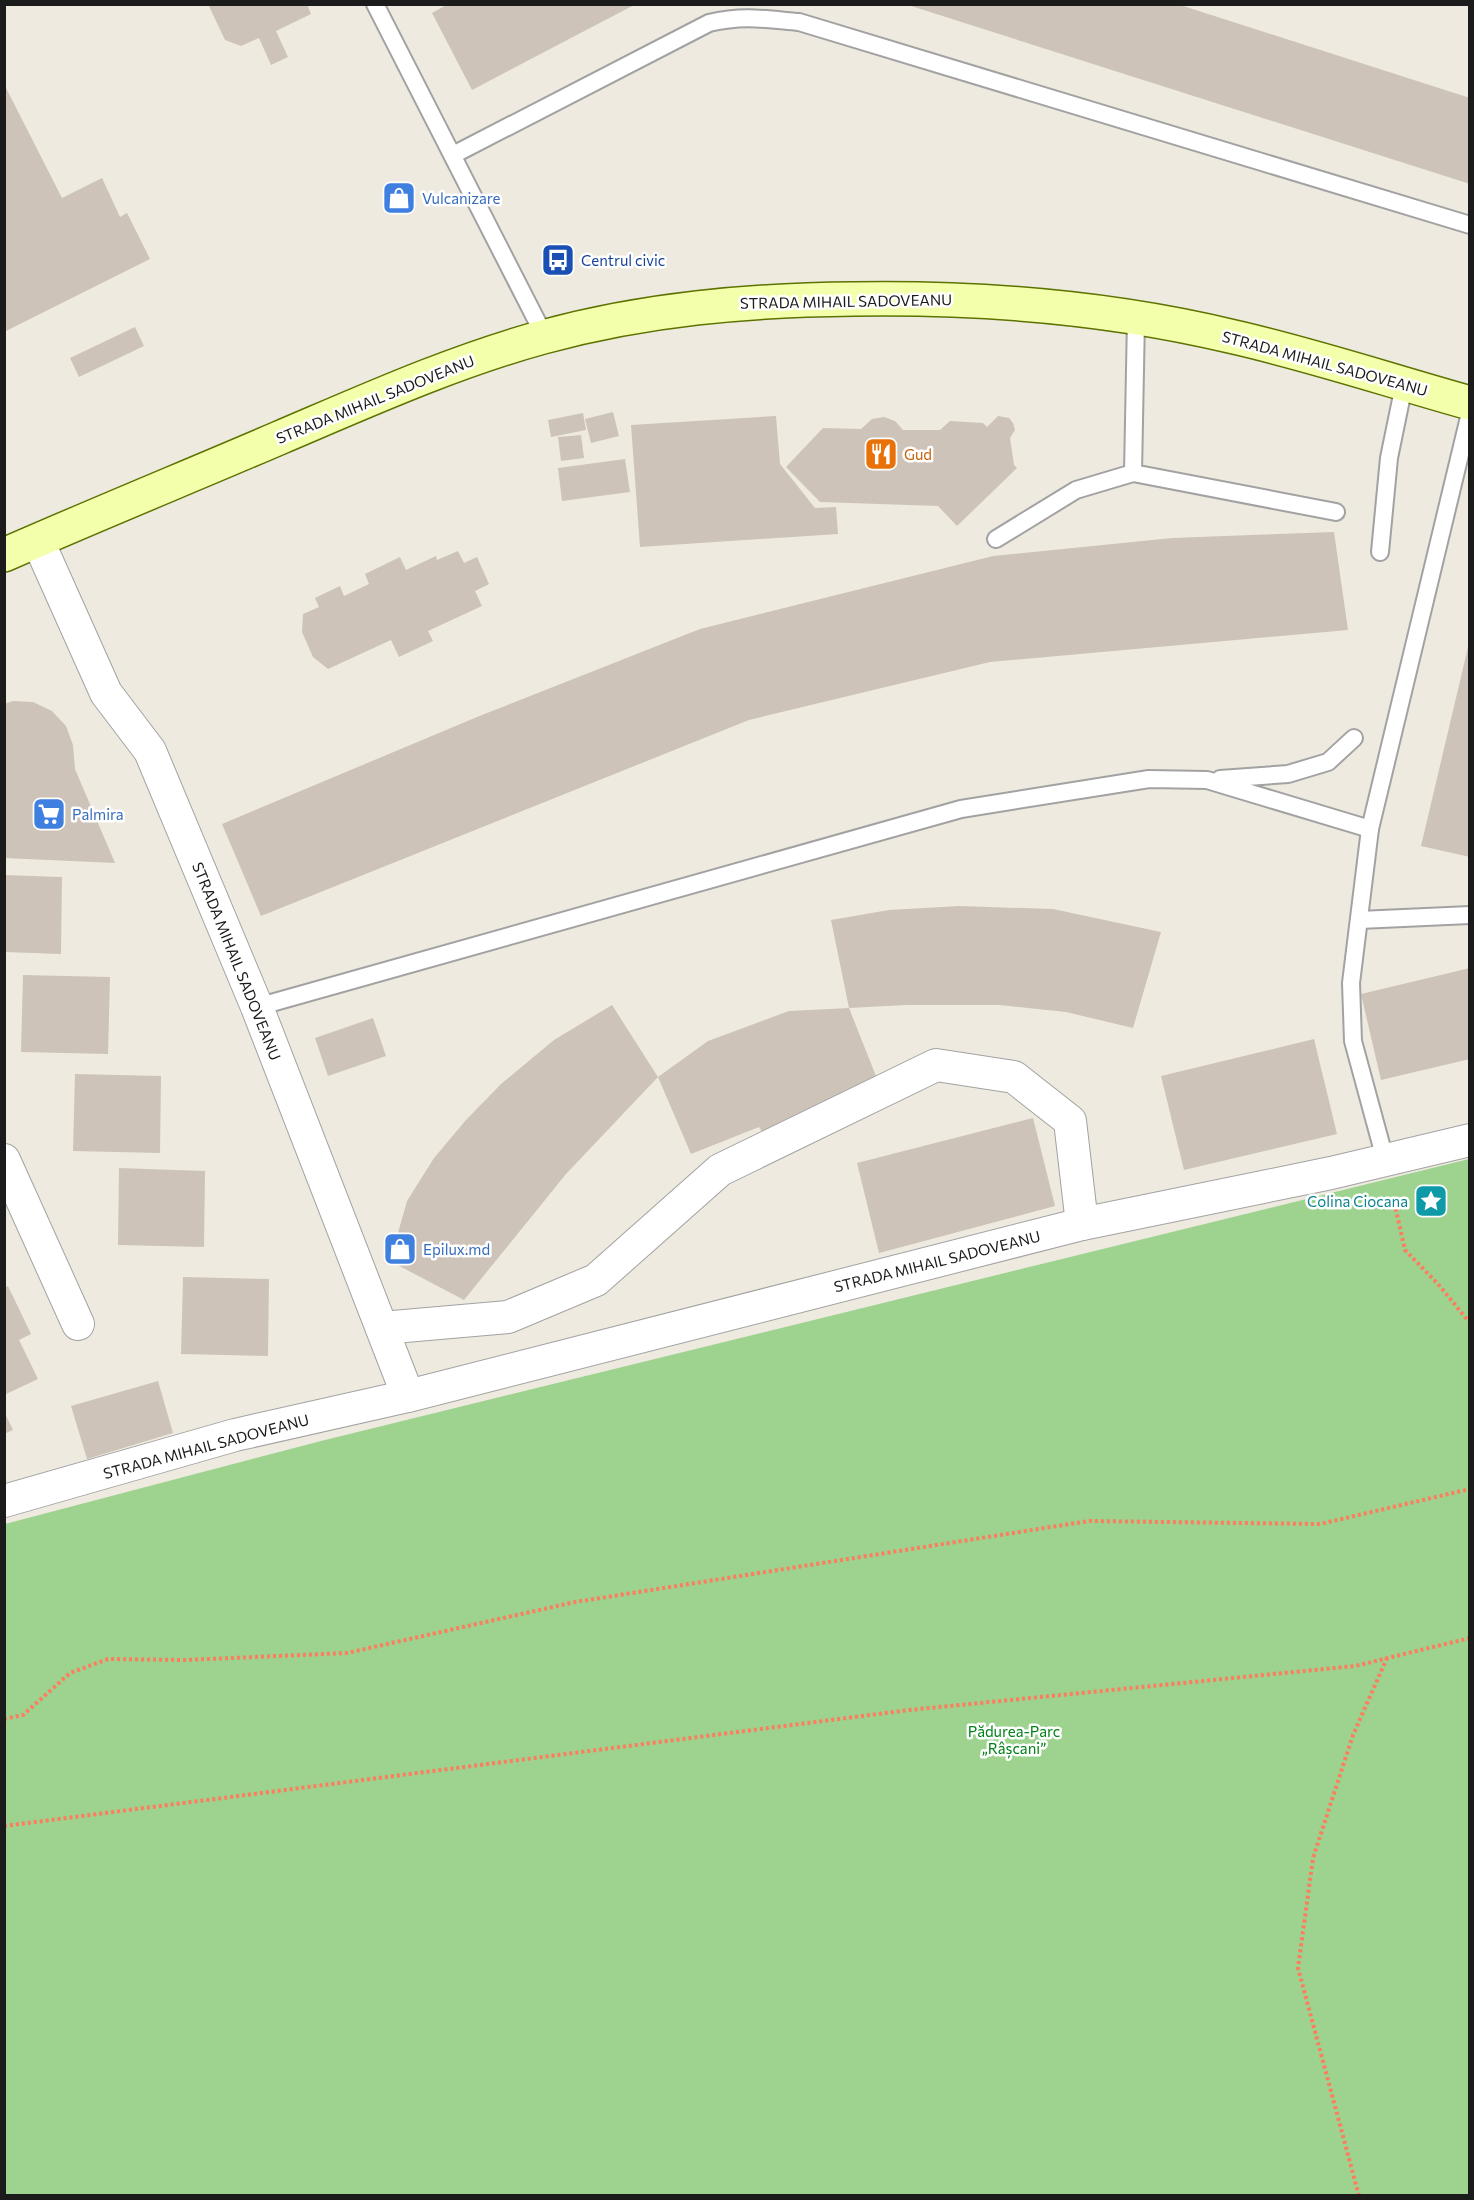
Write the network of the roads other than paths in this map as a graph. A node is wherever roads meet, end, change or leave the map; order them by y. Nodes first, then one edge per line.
1 (375, 4) edge
2 (453, 155) junction
3 (1470, 225) edge
4 (1136, 318) junction
5 (545, 337) junction
6 (1404, 385) junction
7 (1470, 404) edge
8 (1470, 413) edge
9 (1133, 473) junction
10 (1335, 512) dead end
11 (996, 538) dead end
12 (38, 541) junction
13 (1380, 552) dead end
14 (5, 554) edge
15 (1354, 738) dead end
16 (1207, 780) junction
17 (1370, 829) junction
18 (1470, 915) edge
19 (1359, 920) junction
20 (257, 1007) junction
21 (1470, 1140) edge
22 (1385, 1159) junction
23 (4, 1160) edge
24 (1082, 1224) junction
25 (78, 1324) dead end
26 (382, 1328) junction
27 (408, 1396) junction
28 (4, 1501) edge

1 - 2 lane
2 - 3 lane
2 - 5 lane
4 - 5 main road, STRADA MIHAIL SADOVEANU
4 - 6 main road, STRADA MIHAIL SADOVEANU
4 - 9 lane
5 - 12 main road, STRADA MIHAIL SADOVEANU
6 - 7 main road, STRADA MIHAIL SADOVEANU
6 - 13 lane
8 - 17 lane
9 - 10 lane
9 - 11 lane
12 - 14 main road, STRADA MIHAIL SADOVEANU
12 - 20 street, STRADA MIHAIL SADOVEANU
15 - 16 lane
16 - 17 lane
16 - 20 lane
17 - 19 lane
18 - 19 lane
19 - 22 lane
20 - 26 street, STRADA MIHAIL SADOVEANU
21 - 22 street, STRADA MIHAIL SADOVEANU
22 - 24 street, STRADA MIHAIL SADOVEANU
23 - 25 street
24 - 26 street
24 - 27 street, STRADA MIHAIL SADOVEANU
26 - 27 street, STRADA MIHAIL SADOVEANU
27 - 28 street, STRADA MIHAIL SADOVEANU

